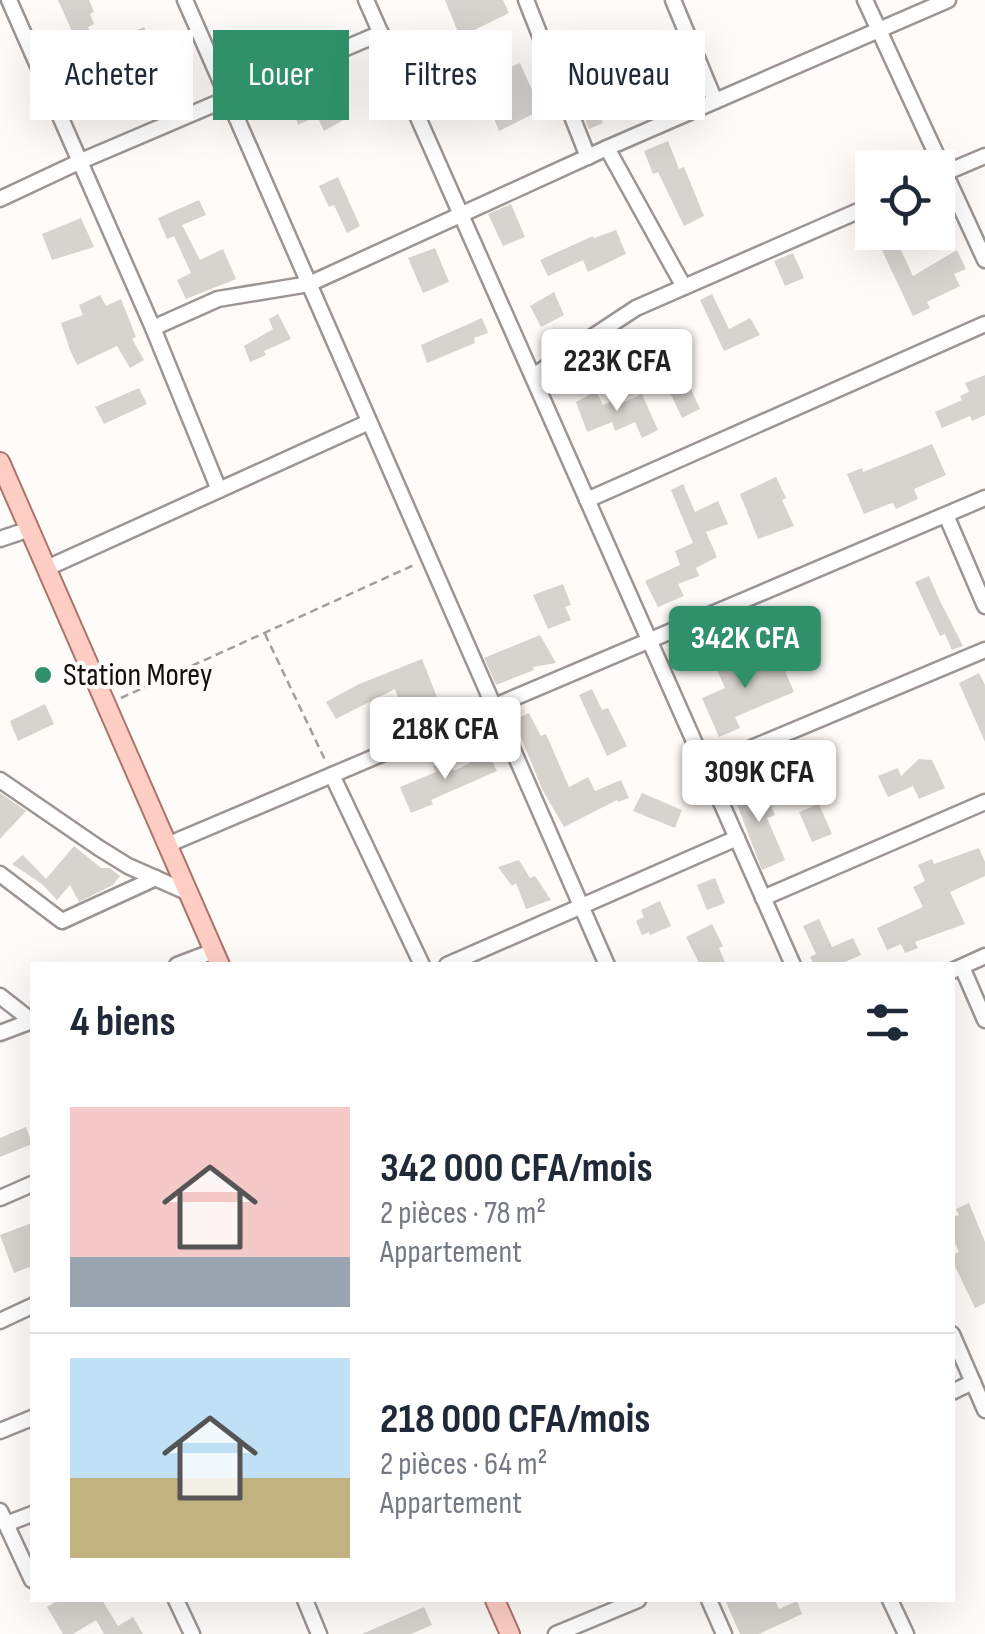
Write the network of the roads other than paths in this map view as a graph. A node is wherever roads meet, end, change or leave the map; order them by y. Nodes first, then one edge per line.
1 (8, 0) edge
2 (185, 0) edge
3 (366, 0) edge
4 (526, 0) edge
5 (674, 0) edge
6 (865, 0) edge
7 (948, 0) edge
8 (0, 3) edge
9 (878, 28) junction
10 (380, 30) edge
11 (213, 62) edge
12 (716, 101) junction
13 (213, 107) edge
14 (239, 120) edge
15 (420, 120) edge
16 (607, 148) junction
17 (930, 150) edge
18 (985, 156) edge
19 (588, 157) junction
20 (81, 161) junction
21 (955, 169) edge
22 (0, 200) edge
23 (955, 202) edge
24 (855, 213) edge
25 (462, 215) junction
26 (985, 260) edge
27 (309, 284) junction
28 (684, 288) junction
29 (985, 324) edge
30 (153, 328) junction
31 (533, 376) junction
32 (369, 422) junction
33 (0, 462) edge
34 (219, 490) junction
35 (985, 498) edge
36 (587, 500) junction
37 (946, 515) junction
38 (30, 529) junction
39 (0, 539) edge
40 (47, 568) junction
41 (985, 606) edge
42 (650, 640) junction
43 (985, 650) edge
44 (494, 707) junction
45 (706, 768) junction
46 (332, 775) junction
47 (0, 780) edge
48 (985, 802) edge
49 (737, 838) junction
50 (167, 845) junction
51 (0, 874) edge
52 (156, 878) junction
53 (188, 892) junction
54 (763, 898) junction
55 (580, 906) junction
56 (985, 956) edge
57 (217, 958) edge
58 (421, 962) edge
59 (454, 962) edge
60 (605, 962) edge
61 (792, 962) edge
62 (957, 969) edge
63 (0, 996) edge
64 (30, 1019) edge
65 (985, 1020) edge
66 (30, 1022) edge
67 (0, 1033) edge
68 (30, 1185) edge
69 (0, 1198) edge
70 (30, 1307) edge
71 (0, 1322) edge
72 (955, 1341) edge
73 (974, 1382) junction
74 (955, 1391) edge
75 (983, 1401) edge
76 (30, 1419) edge
77 (0, 1431) edge
78 (30, 1514) edge
79 (3, 1518) edge
80 (30, 1576) edge
81 (177, 1602) edge
82 (306, 1602) edge
83 (496, 1602) edge
84 (633, 1602) edge
85 (710, 1602) edge
86 (891, 1602) edge
87 (192, 1634) edge
88 (319, 1634) edge
89 (510, 1634) edge
90 (556, 1634) edge
91 (724, 1634) edge
92 (906, 1634) edge

1 - 8 street
1 - 20 street
2 - 11 street
3 - 10 street
4 - 19 street
5 - 12 street
6 - 9 street
7 - 9 street
9 - 12 street
9 - 17 street
12 - 16 street
13 - 20 street
14 - 27 street
15 - 25 street
16 - 19 street
16 - 28 street
18 - 21 street
19 - 25 street
20 - 22 street
20 - 30 street
23 - 26 street
24 - 28 street
25 - 27 street
25 - 31 street
27 - 30 street
27 - 32 street
28 - 31 street
29 - 36 street
30 - 34 street
31 - 36 street
32 - 34 street
32 - 44 street
33 - 38 main road
34 - 40 street
35 - 37 street
36 - 42 street
37 - 41 street
37 - 42 street
38 - 39 street
38 - 40 main road
40 - 50 main road
42 - 44 street
42 - 45 street
43 - 45 street
44 - 46 street
44 - 55 street
45 - 49 street
46 - 50 street
46 - 58 street
47 - 52 street
48 - 54 street
49 - 54 street
49 - 55 street
50 - 53 main road
51 - 52 street
52 - 53 street
53 - 57 main road
54 - 61 street
55 - 59 street
55 - 60 street
56 - 62 street
62 - 65 street
63 - 64 street
66 - 67 street
68 - 69 street
70 - 71 street
72 - 73 street
73 - 74 street
73 - 75 street
76 - 77 street
78 - 79 street
79 - 80 street
81 - 87 street
82 - 88 street
83 - 89 main road
84 - 90 street
85 - 91 street
86 - 92 street

